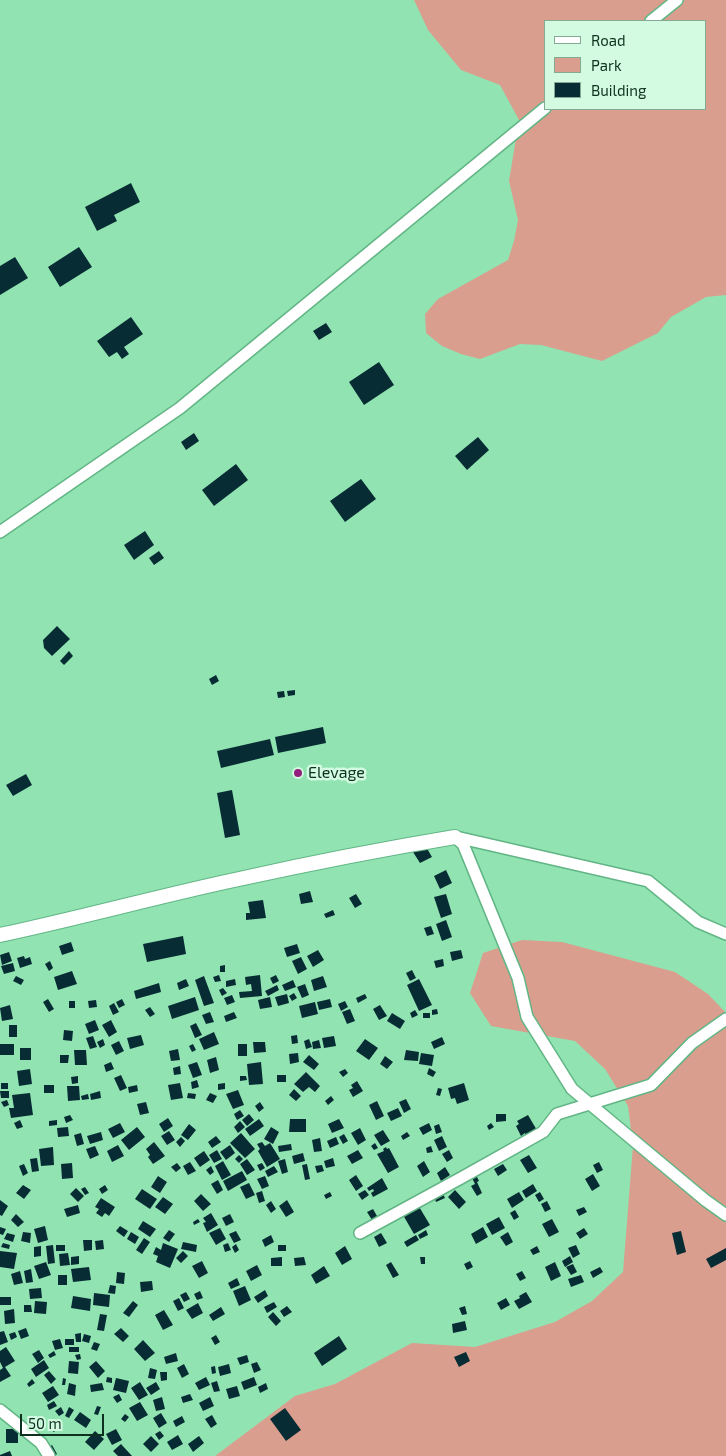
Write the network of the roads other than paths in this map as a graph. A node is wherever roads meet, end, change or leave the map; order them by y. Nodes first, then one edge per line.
1 (677, 0) edge
2 (651, 20) edge
3 (544, 109) edge
4 (0, 532) edge
5 (455, 837) junction
6 (726, 934) edge
7 (0, 935) edge
8 (726, 1019) edge
9 (590, 1104) junction
10 (726, 1215) edge
11 (360, 1232) dead end
12 (0, 1410) edge
13 (49, 1456) edge

1 - 2 street
3 - 4 street
5 - 6 street
5 - 7 street
5 - 9 street
8 - 9 street
9 - 10 street
9 - 11 street
12 - 13 street

